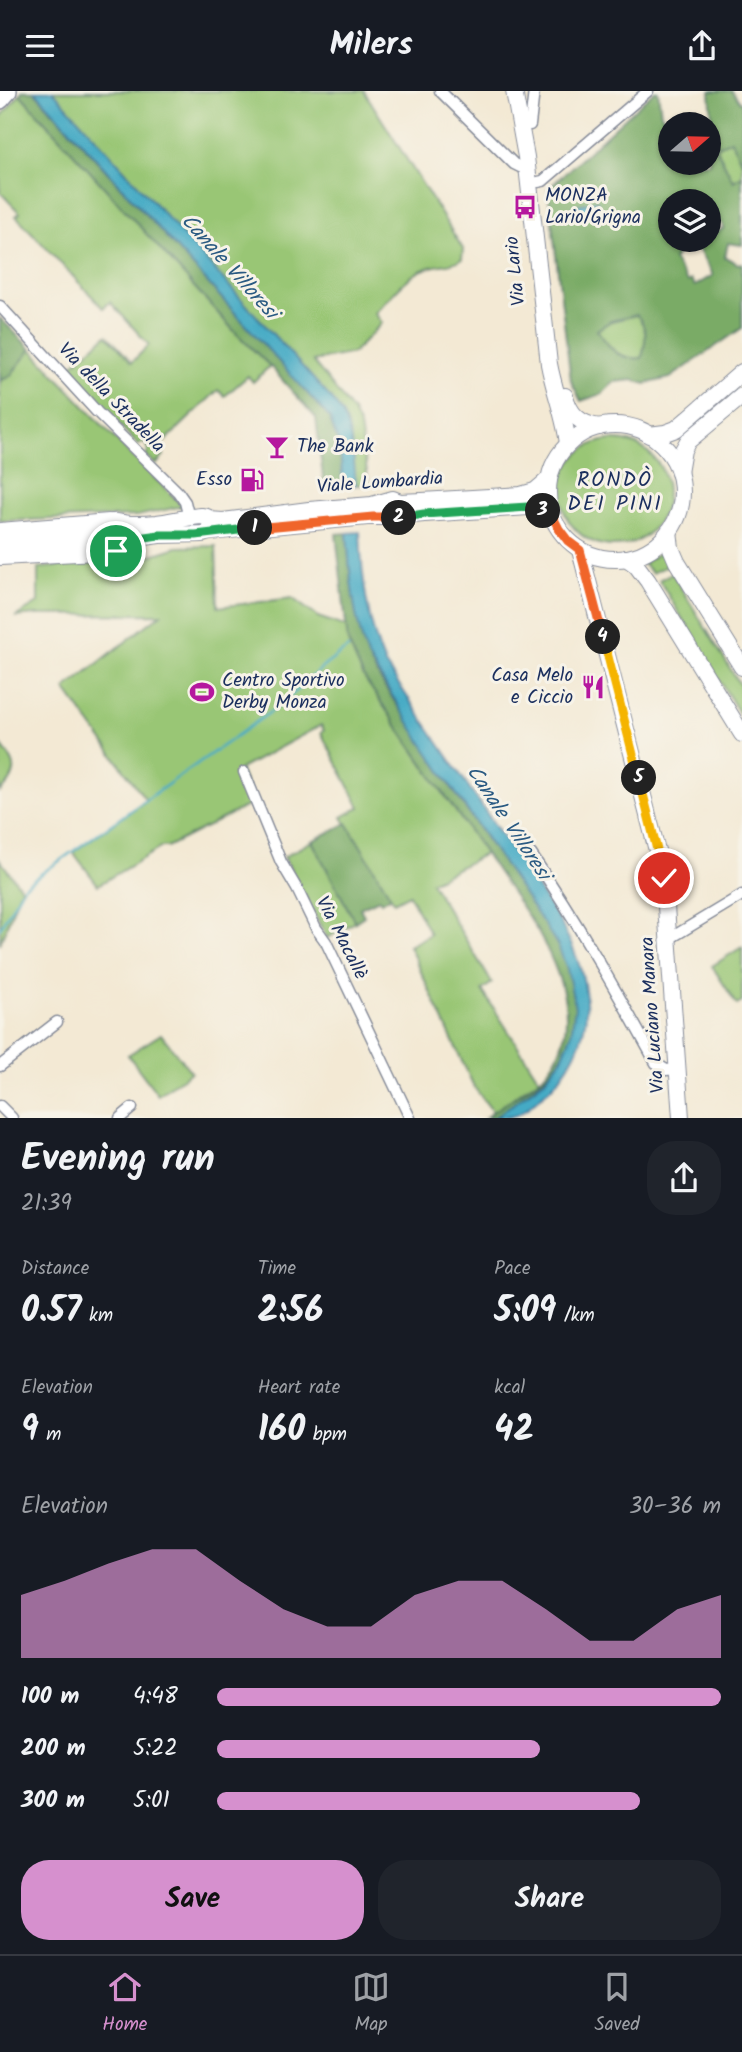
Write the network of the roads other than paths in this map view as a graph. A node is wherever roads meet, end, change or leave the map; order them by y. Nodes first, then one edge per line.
1 (7, 91) edge
2 (440, 91) edge
3 (514, 91) edge
4 (524, 91) edge
5 (534, 91) edge
6 (648, 91) edge
7 (0, 99) edge
8 (530, 125) junction
9 (527, 167) junction
10 (538, 182) junction
11 (0, 306) edge
12 (742, 372) edge
13 (742, 396) edge
14 (599, 427) junction
15 (649, 435) junction
16 (568, 444) junction
17 (678, 473) junction
18 (549, 479) junction
19 (552, 515) junction
20 (189, 518) junction
21 (209, 526) junction
22 (0, 531) edge
23 (669, 531) junction
24 (113, 534) junction
25 (0, 543) edge
26 (580, 550) junction
27 (0, 557) edge
28 (622, 559) junction
29 (589, 583) junction
30 (742, 667) edge
31 (742, 734) edge
32 (244, 772) dead end
33 (531, 854) dead end
34 (742, 895) edge
35 (669, 939) junction
36 (57, 1022) dead end
37 (0, 1066) edge
38 (677, 1069) junction
39 (0, 1106) edge
40 (132, 1108) dead end
41 (12, 1118) edge
42 (120, 1118) edge
43 (410, 1118) edge
44 (681, 1118) edge

1 - 7 highway
2 - 9 street
3 - 9 main road, Via Lario
4 - 8 main road, Via Lario
5 - 8 street
6 - 10 street
8 - 10 main road, Via Lario
9 - 16 main road, Via Lario
10 - 14 main road, Via Lario
11 - 20 street, Via della Stradella
12 - 15 main road
13 - 17 main road
14 - 15 main road
14 - 16 main road
15 - 17 main road
16 - 18 main road
17 - 23 main road
18 - 19 main road
18 - 21 main road, Viale Lombardia
19 - 21 main road, Viale Lombardia
19 - 26 main road
20 - 21 main road, Viale Lombardia
20 - 24 main road, Viale Lombardia
21 - 24 main road, Viale Lombardia
22 - 24 main road, Viale Lombardia
23 - 28 main road
23 - 30 main road
24 - 25 highway
24 - 27 main road, Viale Lombardia
26 - 28 main road
26 - 29 main road, Via Luciano Manara
28 - 29 main road
28 - 31 main road
29 - 35 main road, Via Luciano Manara
32 - 43 street, Via Macallè
33 - 38 street
34 - 35 street
35 - 38 main road, Via Luciano Manara
36 - 37 street
38 - 44 main road, Via Luciano Manara
39 - 41 street
40 - 42 street

